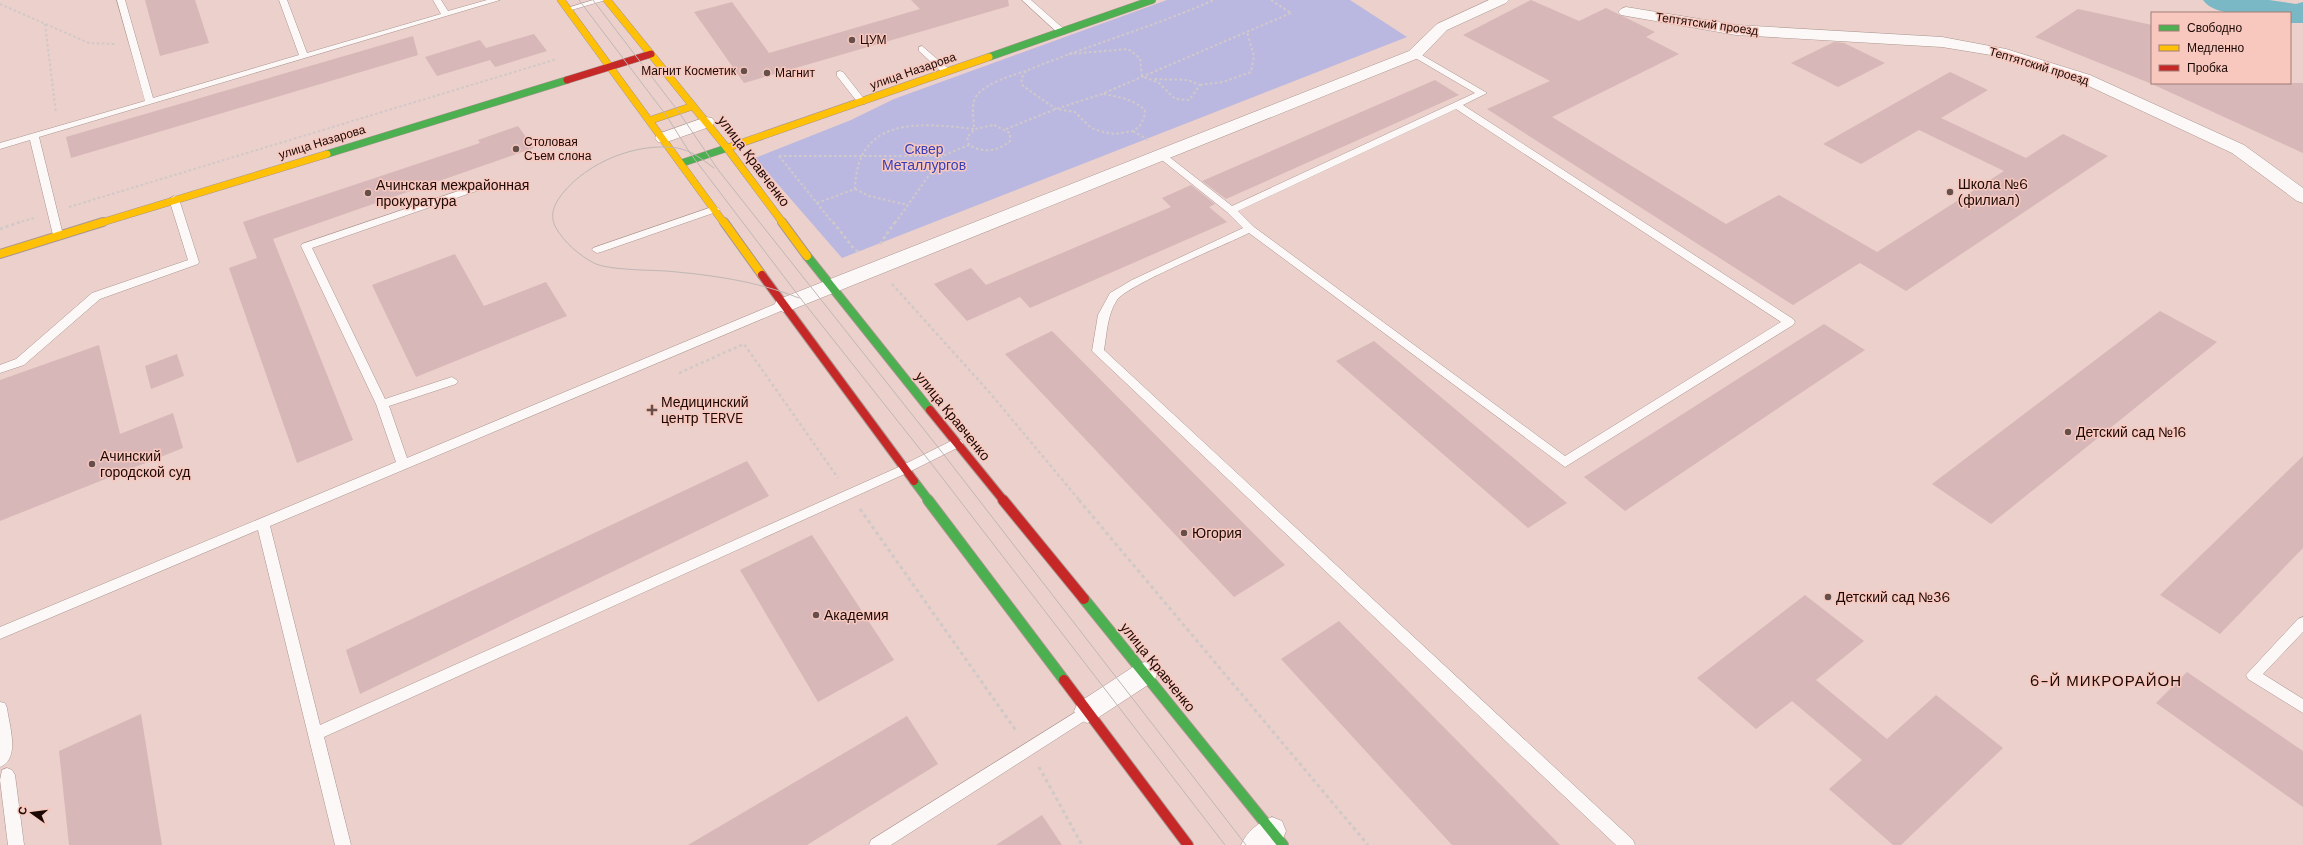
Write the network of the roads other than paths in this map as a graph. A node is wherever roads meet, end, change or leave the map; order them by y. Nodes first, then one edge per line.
1 (121, 0) edge
2 (283, 0) edge
3 (437, 0) edge
4 (496, 0) edge
5 (561, 0) edge
6 (602, 0) edge
7 (607, 0) edge
8 (1026, 0) edge
9 (1152, 0) edge
10 (1501, 0) edge
11 (568, 9) junction
12 (1626, 12) dead end
13 (446, 14) junction
14 (1062, 32) junction
15 (922, 49) dead end
16 (651, 54) junction
17 (1415, 54) junction
18 (304, 56) junction
19 (611, 67) junction
20 (948, 72) junction
21 (840, 74) dead end
22 (862, 102) junction
23 (150, 103) junction
24 (1456, 105) junction
25 (693, 106) junction
26 (651, 120) junction
27 (706, 122) junction
28 (34, 136) junction
29 (664, 138) junction
30 (0, 146) edge
31 (727, 148) junction
32 (1160, 154) junction
33 (682, 163) junction
34 (479, 187) dead end
35 (2303, 197) edge
36 (174, 199) junction
37 (715, 208) junction
38 (1231, 210) junction
39 (1250, 229) junction
40 (58, 235) junction
41 (597, 250) dead end
42 (0, 254) edge
43 (830, 287) junction
44 (784, 305) junction
45 (0, 369) edge
46 (452, 381) dead end
47 (382, 404) junction
48 (957, 443) junction
49 (403, 464) junction
50 (905, 469) junction
51 (263, 523) junction
52 (2303, 623) edge
53 (0, 633) edge
54 (1145, 673) junction
55 (2303, 707) edge
56 (0, 708) edge
57 (1087, 711) junction
58 (315, 734) junction
59 (0, 760) edge
60 (8, 775) dead end
61 (1270, 840) edge
62 (16, 845) edge
63 (343, 845) edge
64 (877, 845) edge
65 (1188, 845) edge
66 (1627, 845) edge

1 - 23 lane
2 - 18 lane
3 - 13 lane
4 - 13 lane
5 - 11 main road
6 - 11 lane
7 - 16 main road, улица Кравченко
8 - 14 lane
9 - 14 main road, улица Назарова
10 - 17 street
11 - 19 main road
12 - 35 street, Тептятский проезд
13 - 18 lane
14 - 20 main road, улица Назарова
15 - 20 lane
16 - 19 main road, улица Назарова
16 - 25 main road, улица Кравченко
17 - 24 lane
17 - 32 street
18 - 23 lane
19 - 26 main road
19 - 36 main road, улица Назарова
20 - 22 main road, улица Назарова
21 - 22 lane
22 - 31 main road, улица Назарова
23 - 28 lane
24 - 38 lane
24 - 39 lane
25 - 26 main road
25 - 27 main road, улица Кравченко
26 - 29 main road
27 - 29 street
27 - 31 main road, улица Кравченко
28 - 30 lane
28 - 40 lane
29 - 33 main road
31 - 33 main road, улица Назарова
31 - 43 main road, улица Кравченко
32 - 38 lane
32 - 43 street
33 - 37 main road
34 - 47 lane
36 - 40 main road, улица Назарова
36 - 45 lane
37 - 41 lane
37 - 44 main road
38 - 39 lane
39 - 66 lane
40 - 42 main road, улица Назарова
43 - 44 street
43 - 48 main road, улица Кравченко
44 - 49 lane
44 - 50 main road
46 - 47 lane
47 - 49 lane
48 - 50 lane
48 - 54 main road, улица Кравченко
49 - 51 lane
50 - 57 main road
50 - 58 lane
51 - 53 lane
51 - 58 lane
52 - 55 lane
54 - 57 street
54 - 61 main road, улица Кравченко
56 - 59 lane
57 - 64 lane
57 - 65 main road
58 - 63 lane
60 - 62 lane

